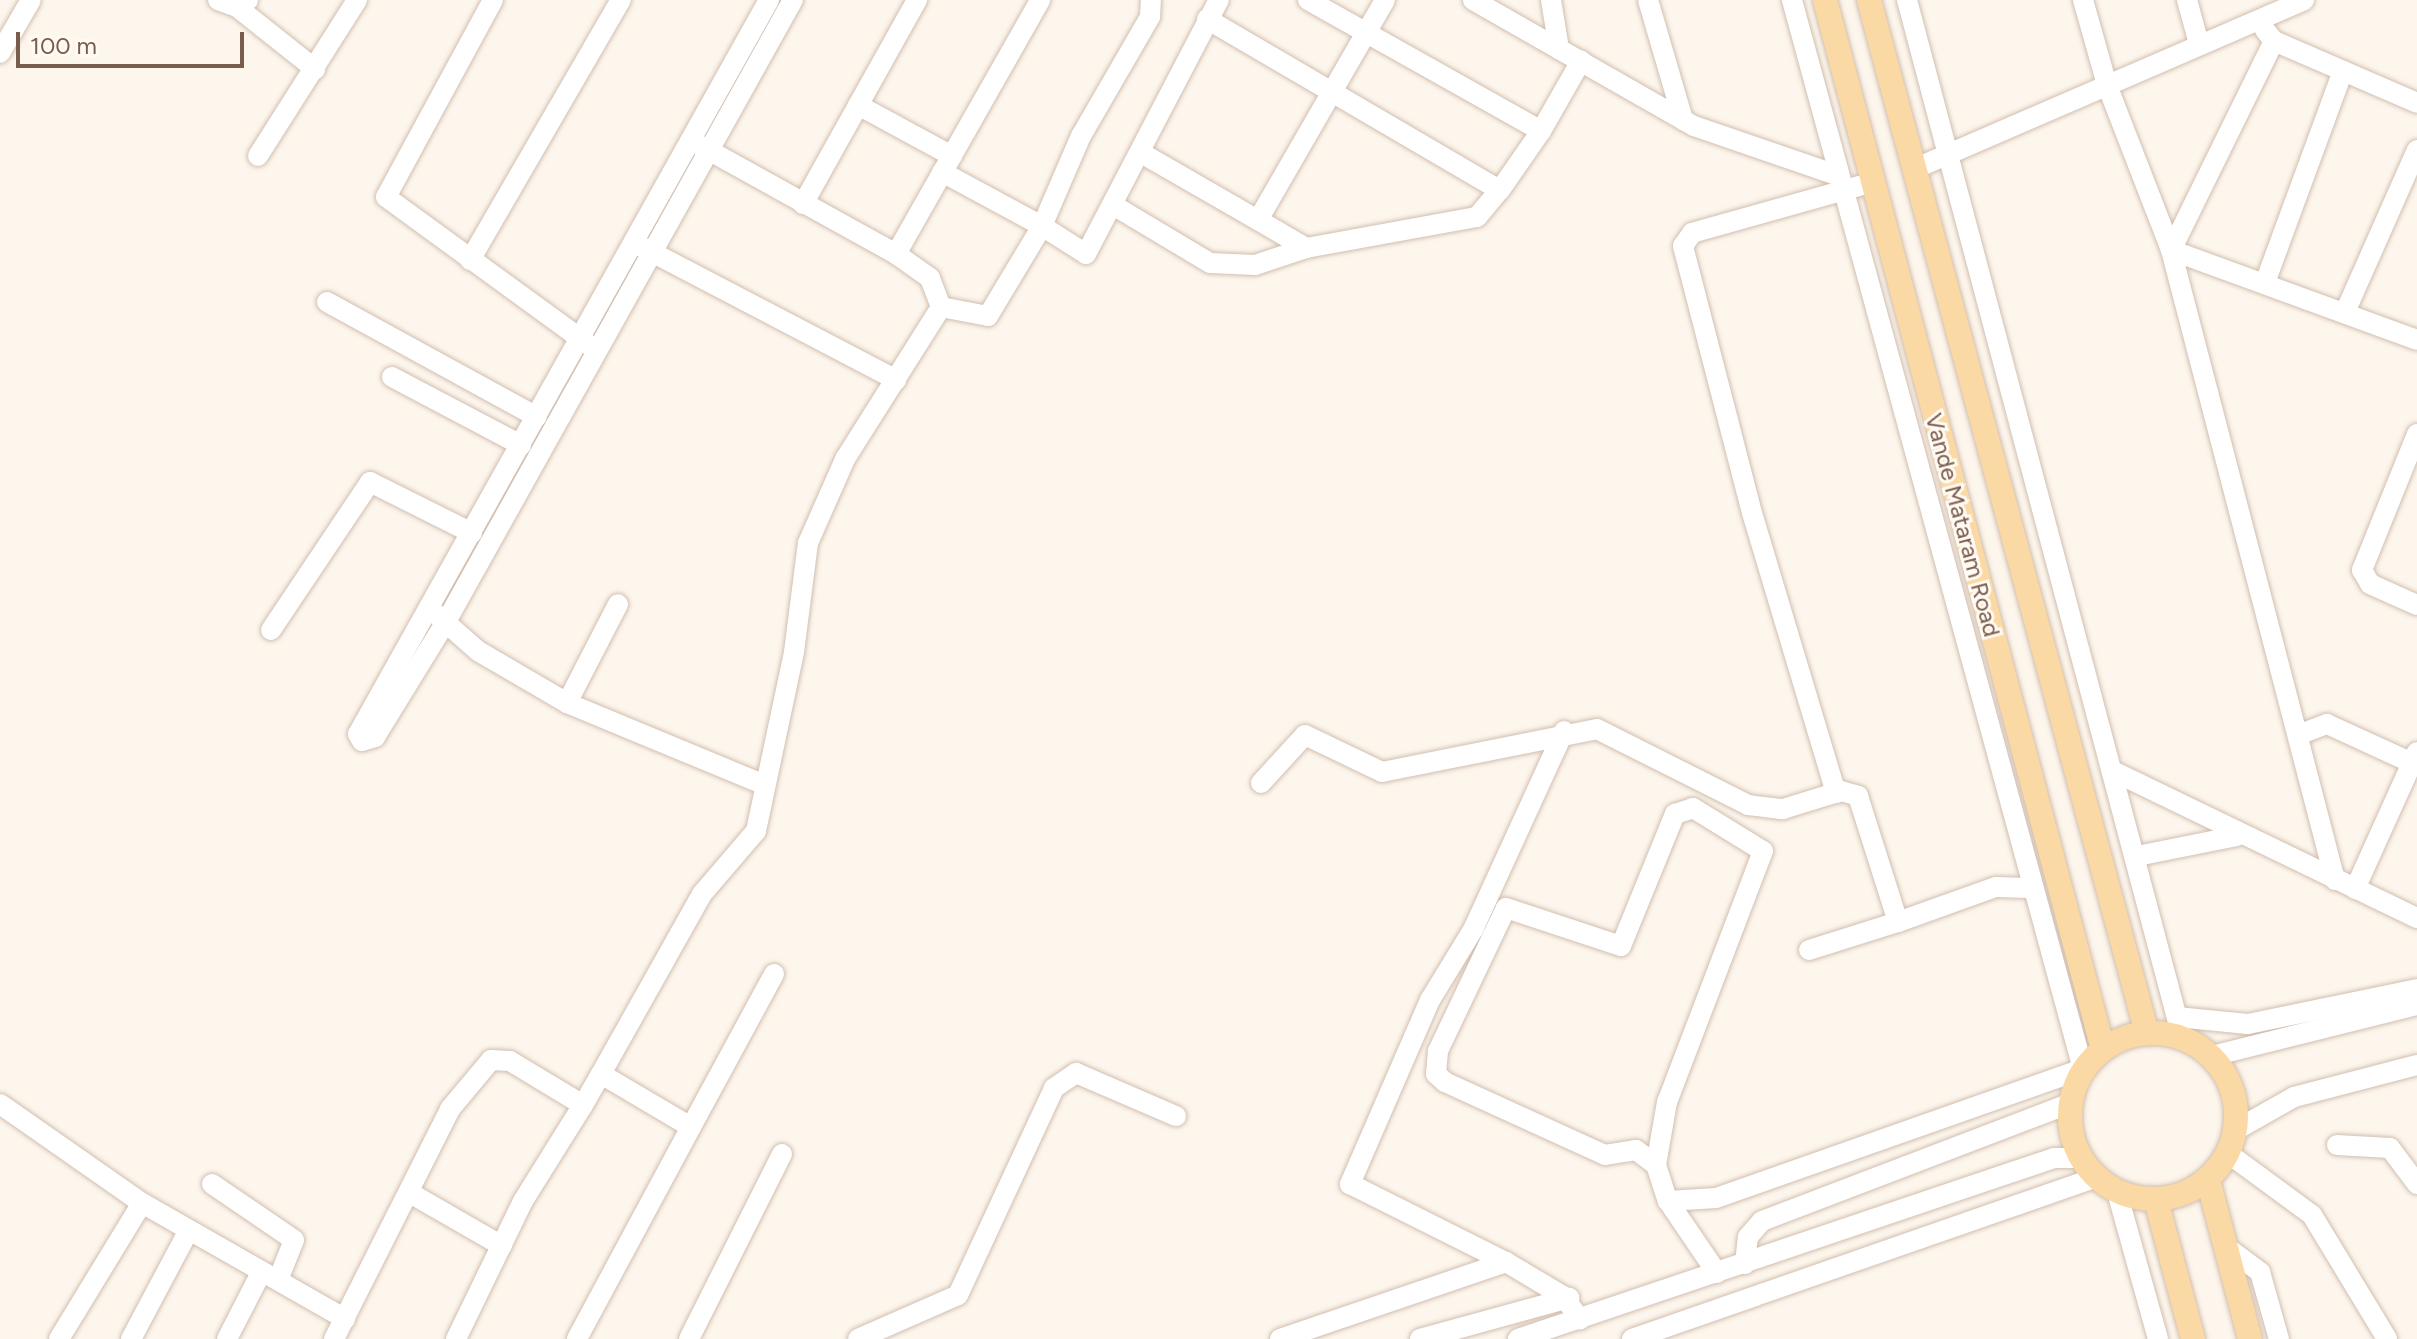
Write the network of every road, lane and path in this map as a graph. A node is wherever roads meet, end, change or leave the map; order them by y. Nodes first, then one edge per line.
1 (31, 0) edge
2 (357, 0) edge
3 (493, 0) edge
4 (621, 0) edge
5 (769, 0) edge
6 (793, 0) edge
7 (917, 0) edge
8 (1040, 0) edge
9 (1151, 0) edge
10 (1219, 0) edge
11 (1308, 0) edge
12 (1385, 0) edge
13 (1473, 0) edge
14 (1551, 0) edge
15 (1648, 0) edge
16 (1792, 0) edge
17 (1825, 0) edge
18 (1869, 0) edge
19 (1907, 0) edge
20 (2083, 0) edge
21 (2187, 0) edge
22 (2304, 0) edge
23 (234, 2) edge
24 (1207, 19) junction
25 (2258, 21) junction
26 (1368, 34) junction
27 (2274, 41) junction
28 (2199, 44) junction
29 (1559, 49) junction
30 (0, 53) edge
31 (1581, 61) junction
32 (315, 69) junction
33 (2343, 71) junction
34 (2107, 85) junction
35 (1333, 93) junction
36 (2417, 103) edge
37 (858, 105) junction
38 (1683, 120) junction
39 (1541, 131) junction
40 (692, 139) junction
41 (2417, 150) edge
42 (709, 152) junction
43 (1143, 154) junction
44 (258, 156) dead end
45 (1947, 159) junction
46 (947, 164) junction
47 (1914, 169) junction
48 (1874, 182) junction
49 (1842, 183) junction
50 (1500, 190) junction
51 (803, 204) junction
52 (1113, 205) junction
53 (1258, 220) junction
54 (1042, 226) junction
55 (631, 242) junction
56 (1306, 248) junction
57 (2171, 250) junction
58 (653, 251) junction
59 (896, 254) junction
60 (470, 260) junction
61 (2266, 280) junction
62 (327, 302) dead end
63 (941, 307) junction
64 (2346, 310) junction
65 (580, 340) junction
66 (2417, 340) edge
67 (599, 350) junction
68 (392, 377) dead end
69 (896, 380) junction
70 (537, 417) junction
71 (2417, 434) edge
72 (521, 445) junction
73 (472, 533) junction
74 (618, 604) dead end
75 (2417, 605) edge
76 (438, 615) junction
77 (271, 630) dead end
78 (567, 703) junction
79 (1564, 731) junction
80 (2298, 735) junction
81 (2414, 758) edge
82 (2117, 773) junction
83 (1261, 783) dead end
84 (763, 784) junction
85 (1836, 793) junction
86 (2237, 836) junction
87 (2137, 856) junction
88 (2335, 880) junction
89 (2028, 888) junction
90 (2355, 889) junction
91 (2417, 918) edge
92 (1898, 922) junction
93 (1809, 950) dead end
94 (774, 974) dead end
95 (2417, 989) edge
96 (2417, 1005) edge
97 (2179, 1027) junction
98 (2147, 1033) junction
99 (2103, 1049) junction
100 (2212, 1056) junction
101 (2417, 1065) edge
102 (2083, 1069) junction
103 (601, 1074) junction
104 (2071, 1103) junction
105 (0, 1104) edge
106 (583, 1105) junction
107 (1176, 1116) dead end
108 (691, 1127) junction
109 (2232, 1142) junction
110 (2337, 1145) dead end
111 (782, 1154) dead end
112 (2082, 1158) junction
113 (1656, 1165) junction
114 (2208, 1180) junction
115 (212, 1184) dead end
116 (2108, 1184) junction
117 (2417, 1184) edge
118 (410, 1193) junction
119 (2156, 1200) junction
120 (1668, 1201) junction
121 (142, 1203) junction
122 (189, 1230) junction
123 (502, 1246) junction
124 (2225, 1246) junction
125 (1506, 1262) junction
126 (1745, 1264) junction
127 (1717, 1273) junction
128 (270, 1275) junction
129 (1563, 1296) junction
130 (1602, 1311) junction
131 (345, 1319) junction
132 (1580, 1319) junction
133 (59, 1339) edge
134 (131, 1339) edge
135 (227, 1339) edge
136 (334, 1339) edge
137 (456, 1339) edge
138 (577, 1339) edge
139 (689, 1339) edge
140 (858, 1339) edge
141 (1280, 1339) edge
142 (1420, 1339) edge
143 (1518, 1339) edge
144 (1632, 1339) edge
145 (2158, 1339) edge
146 (2193, 1339) edge
147 (2250, 1339) edge
148 (2279, 1339) edge
149 (2387, 1339) edge

1 - 30 street
2 - 32 street
3 - 60 street
4 - 60 street
5 - 40 street
6 - 42 street
7 - 37 street
8 - 46 street
9 - 54 street
10 - 24 street
11 - 26 street
12 - 26 street
13 - 29 street
14 - 29 street
15 - 38 street
16 - 49 street
17 - 48 main road, Vande Mataram Road
18 - 47 main road, Vande Mataram Road
19 - 45 street
20 - 34 street
21 - 28 street
22 - 25 street
23 - 32 street
24 - 35 street
24 - 43 street
25 - 27 street
25 - 28 street
26 - 35 street
26 - 39 street
27 - 33 street
27 - 57 street
28 - 34 street
29 - 31 street
31 - 38 street
31 - 39 street
32 - 44 street
33 - 36 street
33 - 61 street
34 - 45 street
34 - 57 street
35 - 50 street
35 - 53 street
37 - 46 street
37 - 51 street
38 - 49 street
39 - 50 street
40 - 42 street
40 - 55 street
41 - 64 street
42 - 51 street
42 - 58 street
43 - 52 street
43 - 53 street
45 - 47 street
45 - 82 street
46 - 54 street
46 - 59 street
47 - 98 main road, Vande Mataram Road
48 - 49 street
48 - 99 main road, Vande Mataram Road
49 - 85 street
49 - 89 street
50 - 56 street
51 - 59 street
52 - 54 street
52 - 56 street
53 - 56 street
54 - 63 street
55 - 58 street
55 - 65 street
57 - 61 street
57 - 80 street
58 - 67 street
58 - 69 street
59 - 63 street
60 - 65 street
61 - 64 street
62 - 70 street
63 - 69 street
64 - 66 street
65 - 67 street
65 - 70 street
67 - 76 street
68 - 72 street
69 - 84 street
70 - 72 street
71 - 75 street
72 - 73 street
73 - 76 street
73 - 77 street
74 - 78 street
76 - 76 street
76 - 78 street
78 - 84 street
79 - 83 street
79 - 85 street
79 - 125 street
80 - 81 street
80 - 88 street
81 - 90 street
82 - 86 street
82 - 87 street
84 - 103 street
85 - 92 street
86 - 87 street
86 - 88 street
87 - 97 street
88 - 90 street
89 - 92 street
89 - 102 street
90 - 91 street
92 - 93 street
94 - 108 street
95 - 97 street
96 - 100 street
97 - 98 main road
97 - 100 main road
98 - 99 main road
99 - 102 main road
100 - 109 main road
101 - 109 street
102 - 104 main road
102 - 120 street
103 - 106 street
103 - 108 street
104 - 112 main road
104 - 126 street
105 - 121 street
106 - 118 street
106 - 123 street
107 - 140 street
108 - 138 street
109 - 114 main road
109 - 149 street
110 - 117 street
111 - 139 street
112 - 116 main road
112 - 126 street
113 - 113 street
113 - 120 street
114 - 119 main road
114 - 124 main road
115 - 128 street
116 - 119 main road
116 - 144 street
116 - 145 street
118 - 123 street
118 - 131 street
119 - 146 main road
120 - 127 street
121 - 122 street
121 - 133 street
122 - 128 street
122 - 134 street
123 - 137 street
124 - 147 main road
124 - 148 street
125 - 129 street
125 - 141 street
126 - 127 street
127 - 130 street
128 - 131 street
128 - 135 street
129 - 130 street
129 - 132 street
129 - 142 street
130 - 132 street
131 - 136 street
132 - 143 street

